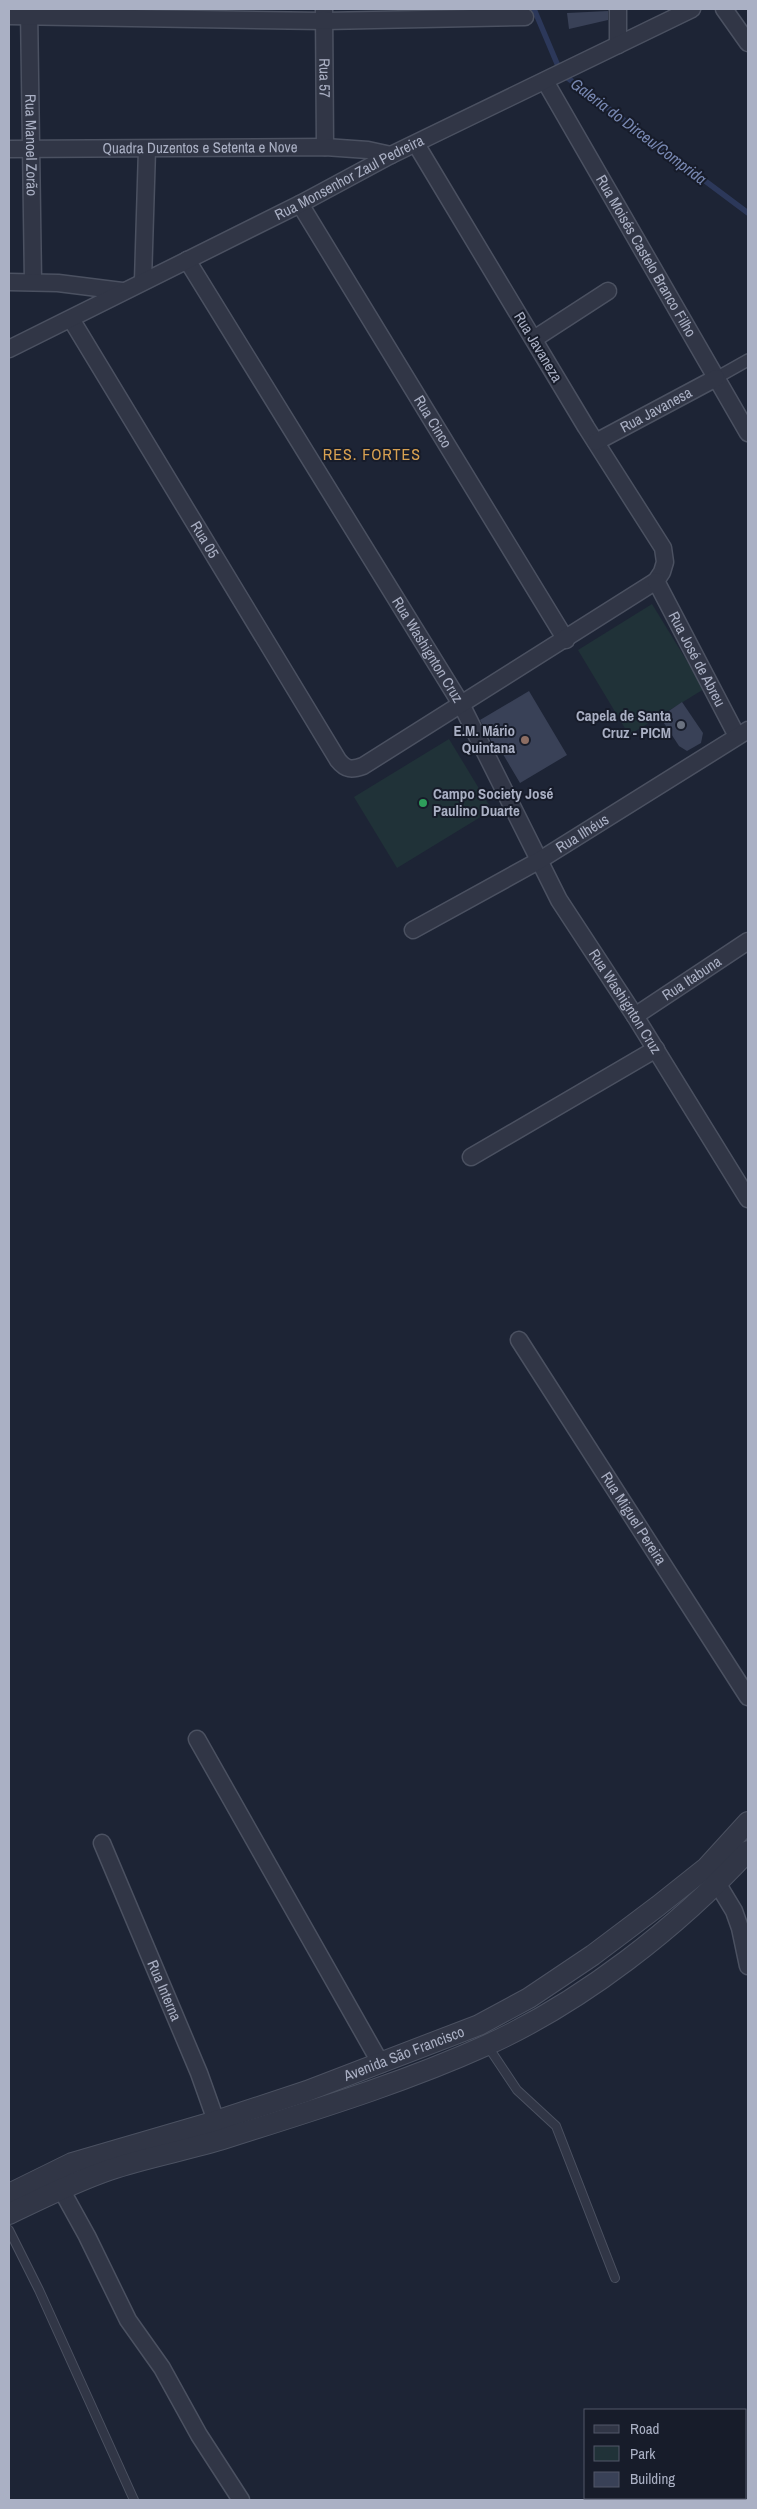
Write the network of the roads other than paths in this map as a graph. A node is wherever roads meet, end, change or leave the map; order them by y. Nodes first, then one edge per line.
1 (618, 9) edge
2 (692, 9) edge
3 (724, 9) edge
4 (29, 12) edge
5 (324, 15) edge
6 (9, 16) edge
7 (525, 17) dead end
8 (748, 43) edge
9 (618, 45) junction
10 (557, 75) junction
11 (416, 144) junction
12 (325, 147) junction
13 (9, 149) edge
14 (32, 149) junction
15 (147, 149) junction
16 (391, 155) junction
17 (300, 204) junction
18 (187, 260) junction
19 (143, 281) junction
20 (9, 282) edge
21 (33, 282) junction
22 (122, 291) junction
23 (608, 292) dead end
24 (71, 319) junction
25 (534, 339) junction
26 (9, 348) edge
27 (748, 360) edge
28 (716, 378) junction
29 (748, 432) edge
30 (596, 442) junction
31 (656, 581) junction
32 (566, 640) junction
33 (461, 704) junction
34 (743, 733) edge
35 (540, 860) junction
36 (413, 930) dead end
37 (748, 941) edge
38 (635, 1016) junction
39 (656, 1049) junction
40 (471, 1157) dead end
41 (748, 1198) edge
42 (519, 1340) dead end
43 (748, 1697) edge
44 (197, 1739) dead end
45 (748, 1822) edge
46 (102, 1843) dead end
47 (748, 1851) edge
48 (707, 1867) junction
49 (719, 1883) junction
50 (748, 1966) edge
51 (479, 2025) junction
52 (487, 2045) junction
53 (381, 2064) junction
54 (220, 2130) junction
55 (61, 2189) junction
56 (10, 2191) edge
57 (9, 2214) edge
58 (9, 2230) edge
59 (615, 2278) dead end
60 (134, 2500) edge
61 (242, 2500) edge

1 - 9 street
2 - 9 street, Rua Monsenhor Zaul Pedreira
3 - 8 street
4 - 5 street
4 - 6 street
4 - 14 street, Rua Manoel Zorão
5 - 7 street
5 - 12 street, Rua 57
9 - 10 street, Rua Monsenhor Zaul Pedreira
10 - 11 street, Rua Monsenhor Zaul Pedreira
10 - 28 street, Rua Moisés Castelo Branco Filho
11 - 16 street, Rua Monsenhor Zaul Pedreira
11 - 25 street, Rua Javaneza
12 - 15 street, Quadra Duzentos e Setenta e Nove
12 - 16 street, Quadra Duzentos e Setenta e Nove
13 - 14 street, Quadra Duzentos e Setenta e Nove
14 - 15 street, Quadra Duzentos e Setenta e Nove
14 - 21 street, Rua Manoel Zorão
15 - 19 street
16 - 17 street, Rua Monsenhor Zaul Pedreira
17 - 18 street, Rua Monsenhor Zaul Pedreira
17 - 32 street, Rua Cinco
18 - 19 street, Rua Monsenhor Zaul Pedreira
18 - 33 street, Rua Washignton Cruz
19 - 22 street, Rua Monsenhor Zaul Pedreira
20 - 21 street
21 - 22 street
22 - 24 street, Rua Monsenhor Zaul Pedreira
23 - 25 street
24 - 26 street, Rua Monsenhor Zaul Pedreira
24 - 33 street, Rua 05
25 - 30 street, Rua Javaneza
27 - 28 street
28 - 29 street, Rua Moisés Castelo Branco Filho
28 - 30 street, Rua Javanesa
30 - 31 street, Rua Javaneza
31 - 32 street
31 - 34 street, Rua José de Abreu
32 - 33 street
33 - 35 street, Rua Washignton Cruz
34 - 35 street, Rua Ilhéus
35 - 36 street, Rua Ilhéus
35 - 38 street, Rua Washignton Cruz
37 - 38 street, Rua Itabuna
38 - 39 street, Rua Washignton Cruz
39 - 40 street
39 - 41 street, Rua Washignton Cruz
42 - 43 street, Rua Miguel Pereira
44 - 53 street
45 - 48 street, Avenida São Francisco
46 - 54 street, Rua Interna
47 - 49 street, Avenida São Francisco
48 - 49 street
48 - 51 street, Avenida São Francisco
49 - 50 street
49 - 52 street, Avenida São Francisco
51 - 52 street
51 - 53 street, Avenida São Francisco
52 - 54 street, Avenida São Francisco
52 - 59 lane
53 - 54 street, Avenida São Francisco
54 - 55 street, Avenida São Francisco
54 - 56 street, Avenida São Francisco
55 - 57 street, Avenida São Francisco
55 - 61 street
58 - 60 lane

